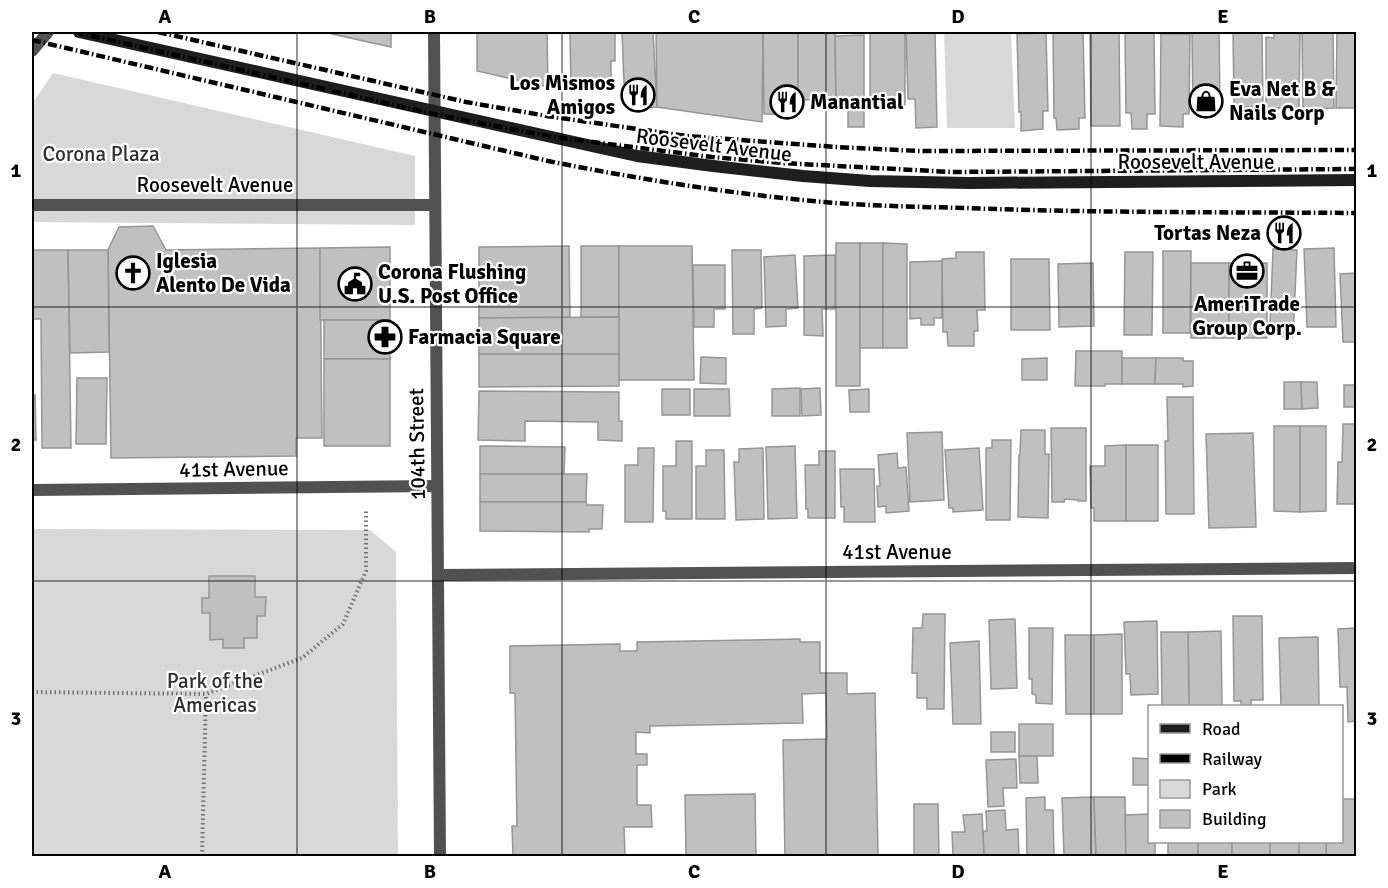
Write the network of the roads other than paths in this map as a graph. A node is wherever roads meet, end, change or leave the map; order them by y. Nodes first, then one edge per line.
1 (48, 32) edge
2 (79, 32) edge
3 (434, 32) edge
4 (32, 51) edge
5 (434, 110) junction
6 (1356, 180) edge
7 (32, 205) edge
8 (435, 205) junction
9 (437, 486) junction
10 (32, 490) edge
11 (1356, 568) edge
12 (438, 575) junction
13 (440, 856) edge

1 - 4 street
2 - 5 main road, Roosevelt Avenue
3 - 5 street, 104th Street
5 - 6 main road, Roosevelt Avenue
5 - 8 street, 104th Street
7 - 8 street, Roosevelt Avenue
8 - 9 street, 104th Street
9 - 10 street, 41st Avenue
9 - 12 street, 104th Street
11 - 12 street, 41st Avenue
12 - 13 street, 104th Street

